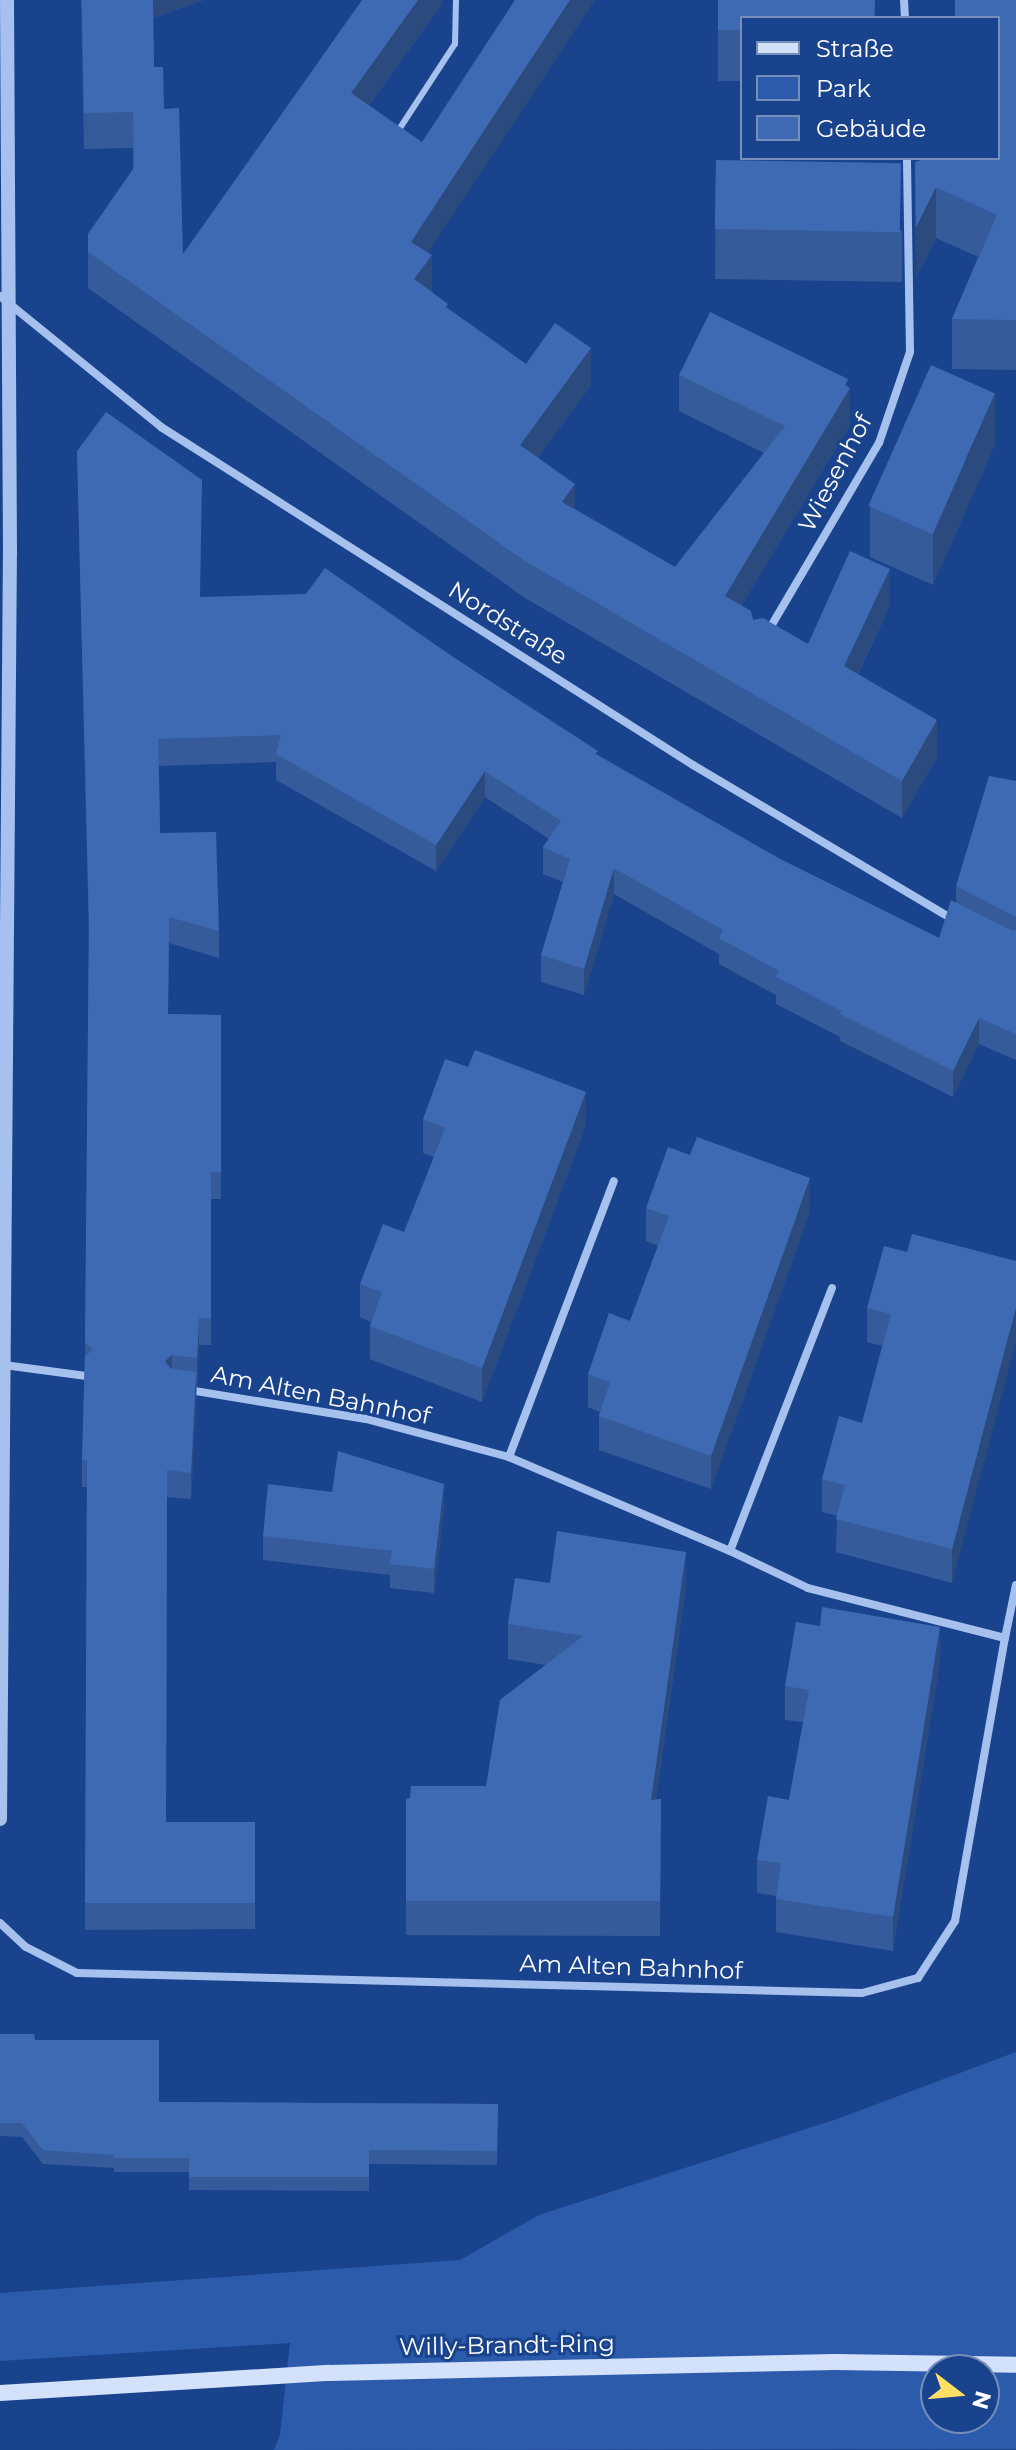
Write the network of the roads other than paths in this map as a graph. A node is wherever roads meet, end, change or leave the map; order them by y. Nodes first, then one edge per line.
1 (7, 0) edge
2 (456, 0) edge
3 (391, 141) edge
4 (907, 160) edge
5 (6, 300) edge
6 (5, 601) edge
7 (764, 638) edge
8 (4, 720) edge
9 (964, 925) edge
10 (614, 1181) dead end
11 (832, 1288) dead end
12 (4, 1365) junction
13 (86, 1376) edge
14 (172, 1388) edge
15 (509, 1457) junction
16 (730, 1551) junction
17 (1016, 1585) edge
18 (1005, 1638) junction
19 (0, 1819) edge
20 (0, 1923) edge
21 (1016, 2365) edge
22 (0, 2393) edge

1 - 5 street
2 - 3 lane
4 - 7 street, Wiesenhof
5 - 6 street
5 - 9 street, Nordstraße
6 - 8 street
8 - 12 street
10 - 15 street
11 - 16 street
12 - 13 street
12 - 19 street
14 - 15 street, Am Alten Bahnhof
15 - 16 street, Am Alten Bahnhof
16 - 18 street, Am Alten Bahnhof
17 - 18 street, Am Alten Bahnhof
18 - 20 street, Am Alten Bahnhof
21 - 22 main road, Willy-Brandt-Ring

